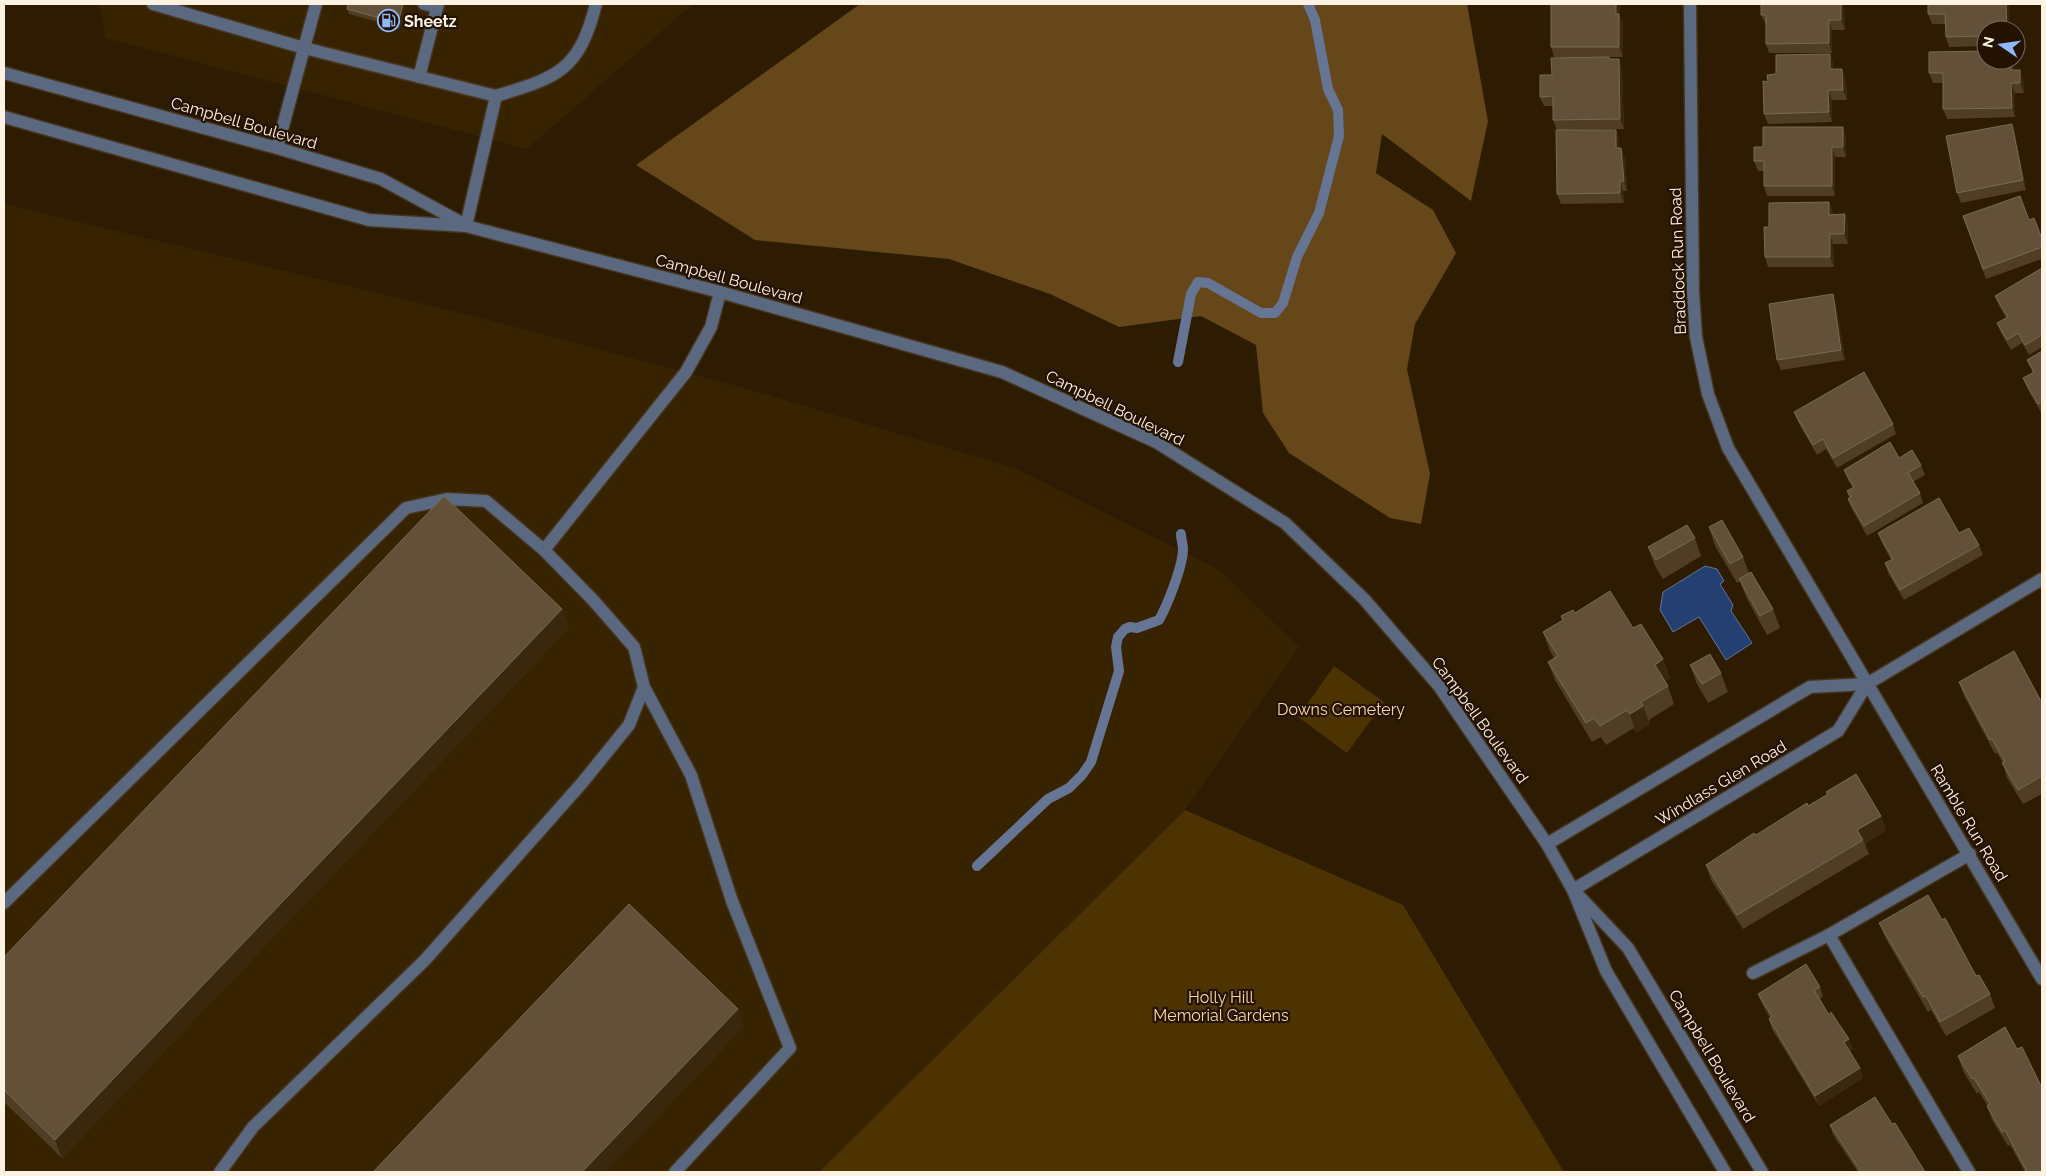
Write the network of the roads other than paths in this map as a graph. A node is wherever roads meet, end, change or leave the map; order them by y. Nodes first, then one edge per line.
1 (316, 4) edge
2 (424, 4) edge
3 (596, 4) edge
4 (1690, 4) edge
5 (155, 5) edge
6 (438, 5) edge
7 (304, 48) junction
8 (4, 73) edge
9 (419, 77) junction
10 (496, 96) junction
11 (4, 117) edge
12 (277, 148) junction
13 (466, 226) junction
14 (720, 292) junction
15 (544, 550) junction
16 (2042, 579) edge
17 (1867, 684) junction
18 (644, 687) junction
19 (1547, 844) junction
20 (1970, 854) junction
21 (1573, 890) junction
22 (4, 903) edge
23 (1829, 935) junction
24 (1753, 973) dead end
25 (2042, 979) edge
26 (220, 1172) edge
27 (674, 1172) edge
28 (1725, 1172) edge
29 (1762, 1172) edge
30 (1969, 1172) edge

1 - 7 street
2 - 6 street
3 - 10 street
4 - 17 street, Braddock Run Road
5 - 7 street
6 - 9 street
7 - 9 street
7 - 12 street
8 - 12 street, Campbell Boulevard
9 - 10 street
10 - 13 street
11 - 13 street, Campbell Boulevard
12 - 13 street, Campbell Boulevard
13 - 14 street, Campbell Boulevard
14 - 15 street
14 - 19 street, Campbell Boulevard
15 - 18 street
15 - 22 street
16 - 17 street, Windlass Glen Road
17 - 19 street, Windlass Glen Road
17 - 20 street, Ramble Run Road
17 - 21 street, Windlass Glen Road
18 - 26 street
18 - 27 street
19 - 21 street, Campbell Boulevard
20 - 23 street
20 - 25 street, Ramble Run Road
21 - 28 street, Campbell Boulevard
21 - 29 street, Campbell Boulevard
23 - 24 street
23 - 30 street

